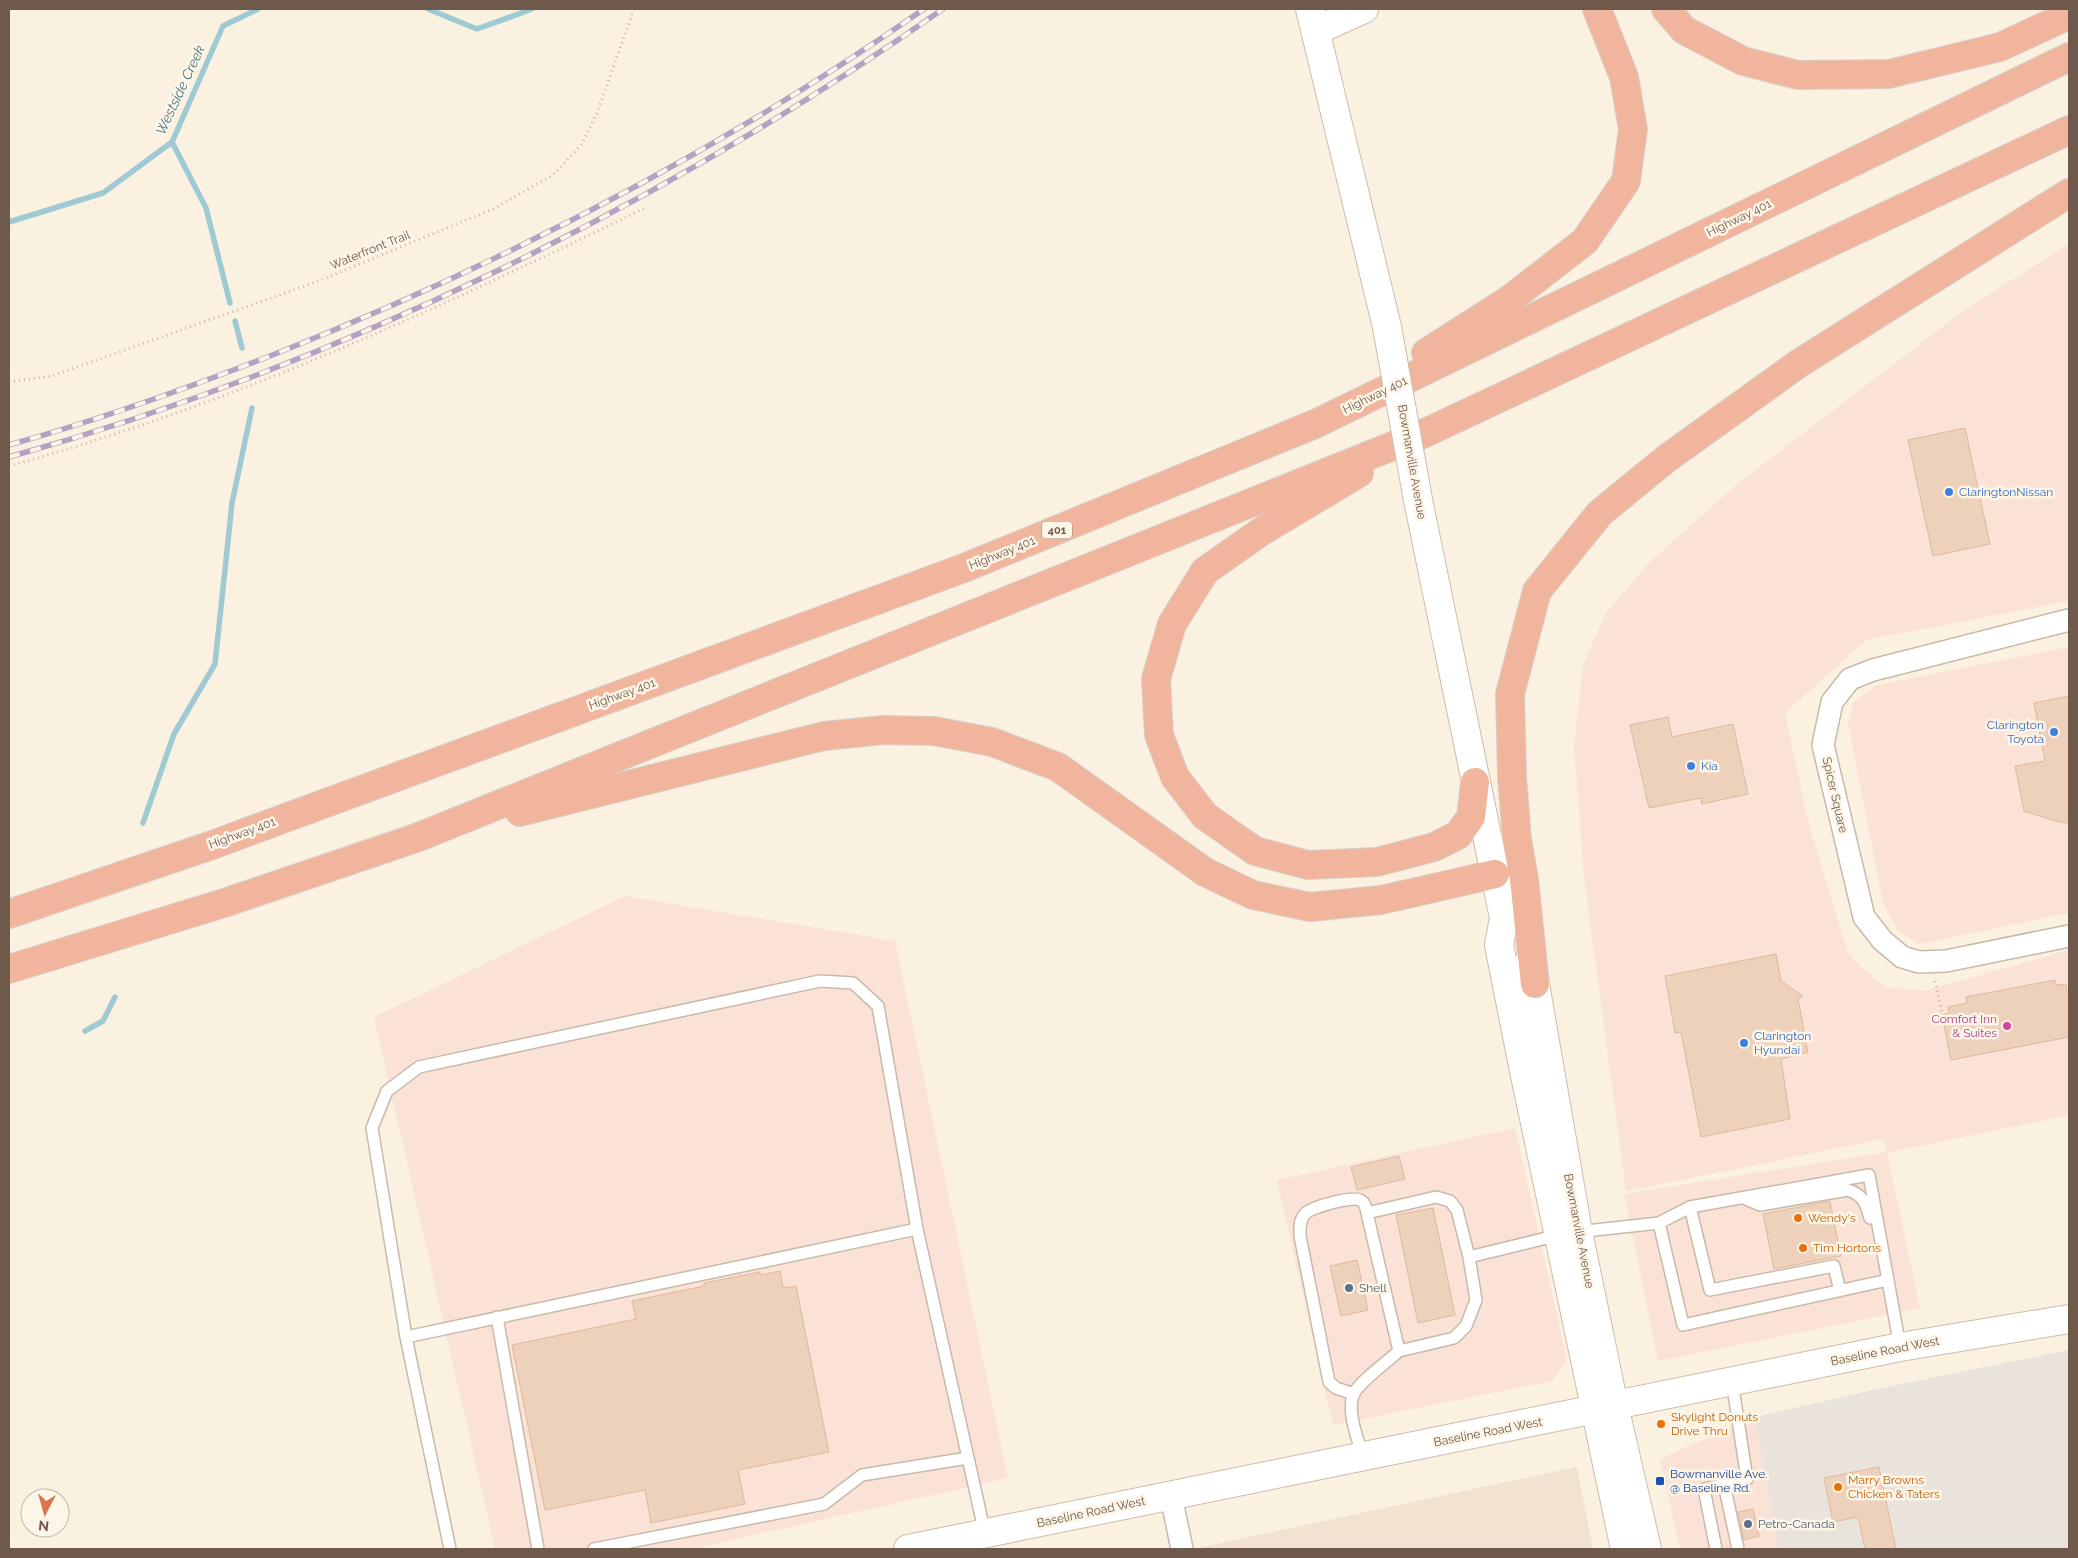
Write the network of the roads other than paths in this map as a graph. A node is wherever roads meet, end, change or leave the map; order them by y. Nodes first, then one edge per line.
1 (1364, 9) edge
2 (1597, 9) edge
3 (1666, 9) edge
4 (2069, 15) edge
5 (1313, 20) edge
6 (2069, 57) edge
7 (2069, 130) edge
8 (2069, 193) edge
9 (1315, 424) junction
10 (1424, 433) junction
11 (2069, 620) edge
12 (1475, 782) junction
13 (416, 838) junction
14 (1495, 874) junction
15 (9, 914) edge
16 (1504, 918) junction
17 (2069, 936) edge
18 (9, 969) edge
19 (1535, 984) junction
20 (1744, 1198) junction
21 (1690, 1207) junction
22 (1368, 1213) junction
23 (1659, 1223) junction
24 (918, 1229) junction
25 (1568, 1234) junction
26 (1883, 1253) junction
27 (1469, 1257) junction
28 (1888, 1280) junction
29 (1840, 1291) junction
30 (497, 1317) junction
31 (2069, 1319) edge
32 (406, 1337) junction
33 (1900, 1347) junction
34 (1399, 1351) junction
35 (1732, 1380) junction
36 (1354, 1394) junction
37 (1604, 1408) junction
38 (1363, 1457) junction
39 (968, 1458) junction
40 (1724, 1484) junction
41 (1171, 1496) junction
42 (985, 1534) junction
43 (450, 1549) edge
44 (538, 1549) edge
45 (594, 1549) edge
46 (908, 1549) edge
47 (1182, 1549) edge
48 (1625, 1549) edge
49 (1647, 1549) edge
50 (1716, 1549) edge
51 (1738, 1549) edge

1 - 5 main road
2 - 9 highway
3 - 4 highway
5 - 12 main road, Bowmanville Avenue, bridge
6 - 9 highway, Highway 401 / 401
7 - 10 highway
8 - 19 highway
9 - 15 highway, Highway 401 / 401
10 - 12 highway
10 - 13 highway
11 - 17 street, Spicer Square
12 - 14 main road, Bowmanville Avenue
13 - 14 highway
13 - 18 highway
14 - 16 main road, Bowmanville Avenue
16 - 19 main road, Bowmanville Avenue
16 - 25 main road, Bowmanville Avenue
19 - 25 main road, Bowmanville Avenue
20 - 21 lane
20 - 26 lane
20 - 26 lane
21 - 23 lane
21 - 29 lane
22 - 27 lane
22 - 34 lane
22 - 36 lane
23 - 25 lane
23 - 29 lane
24 - 30 lane
24 - 32 lane
24 - 39 lane
25 - 27 lane
25 - 37 main road, Bowmanville Avenue
26 - 28 lane
27 - 34 lane
28 - 29 lane
28 - 33 lane
30 - 32 lane
30 - 44 lane
31 - 33 main road, Baseline Road West
32 - 43 lane
33 - 35 main road, Baseline Road West
34 - 36 lane
35 - 37 main road, Baseline Road West
35 - 40 lane
36 - 38 lane
37 - 38 main road, Baseline Road West
37 - 48 main road, Bowmanville Avenue
37 - 49 main road, Bowmanville Avenue
38 - 41 main road, Baseline Road West
39 - 42 lane
39 - 45 lane
40 - 50 lane
40 - 51 lane
41 - 42 main road, Baseline Road West
41 - 47 street
42 - 46 main road, Baseline Road West

